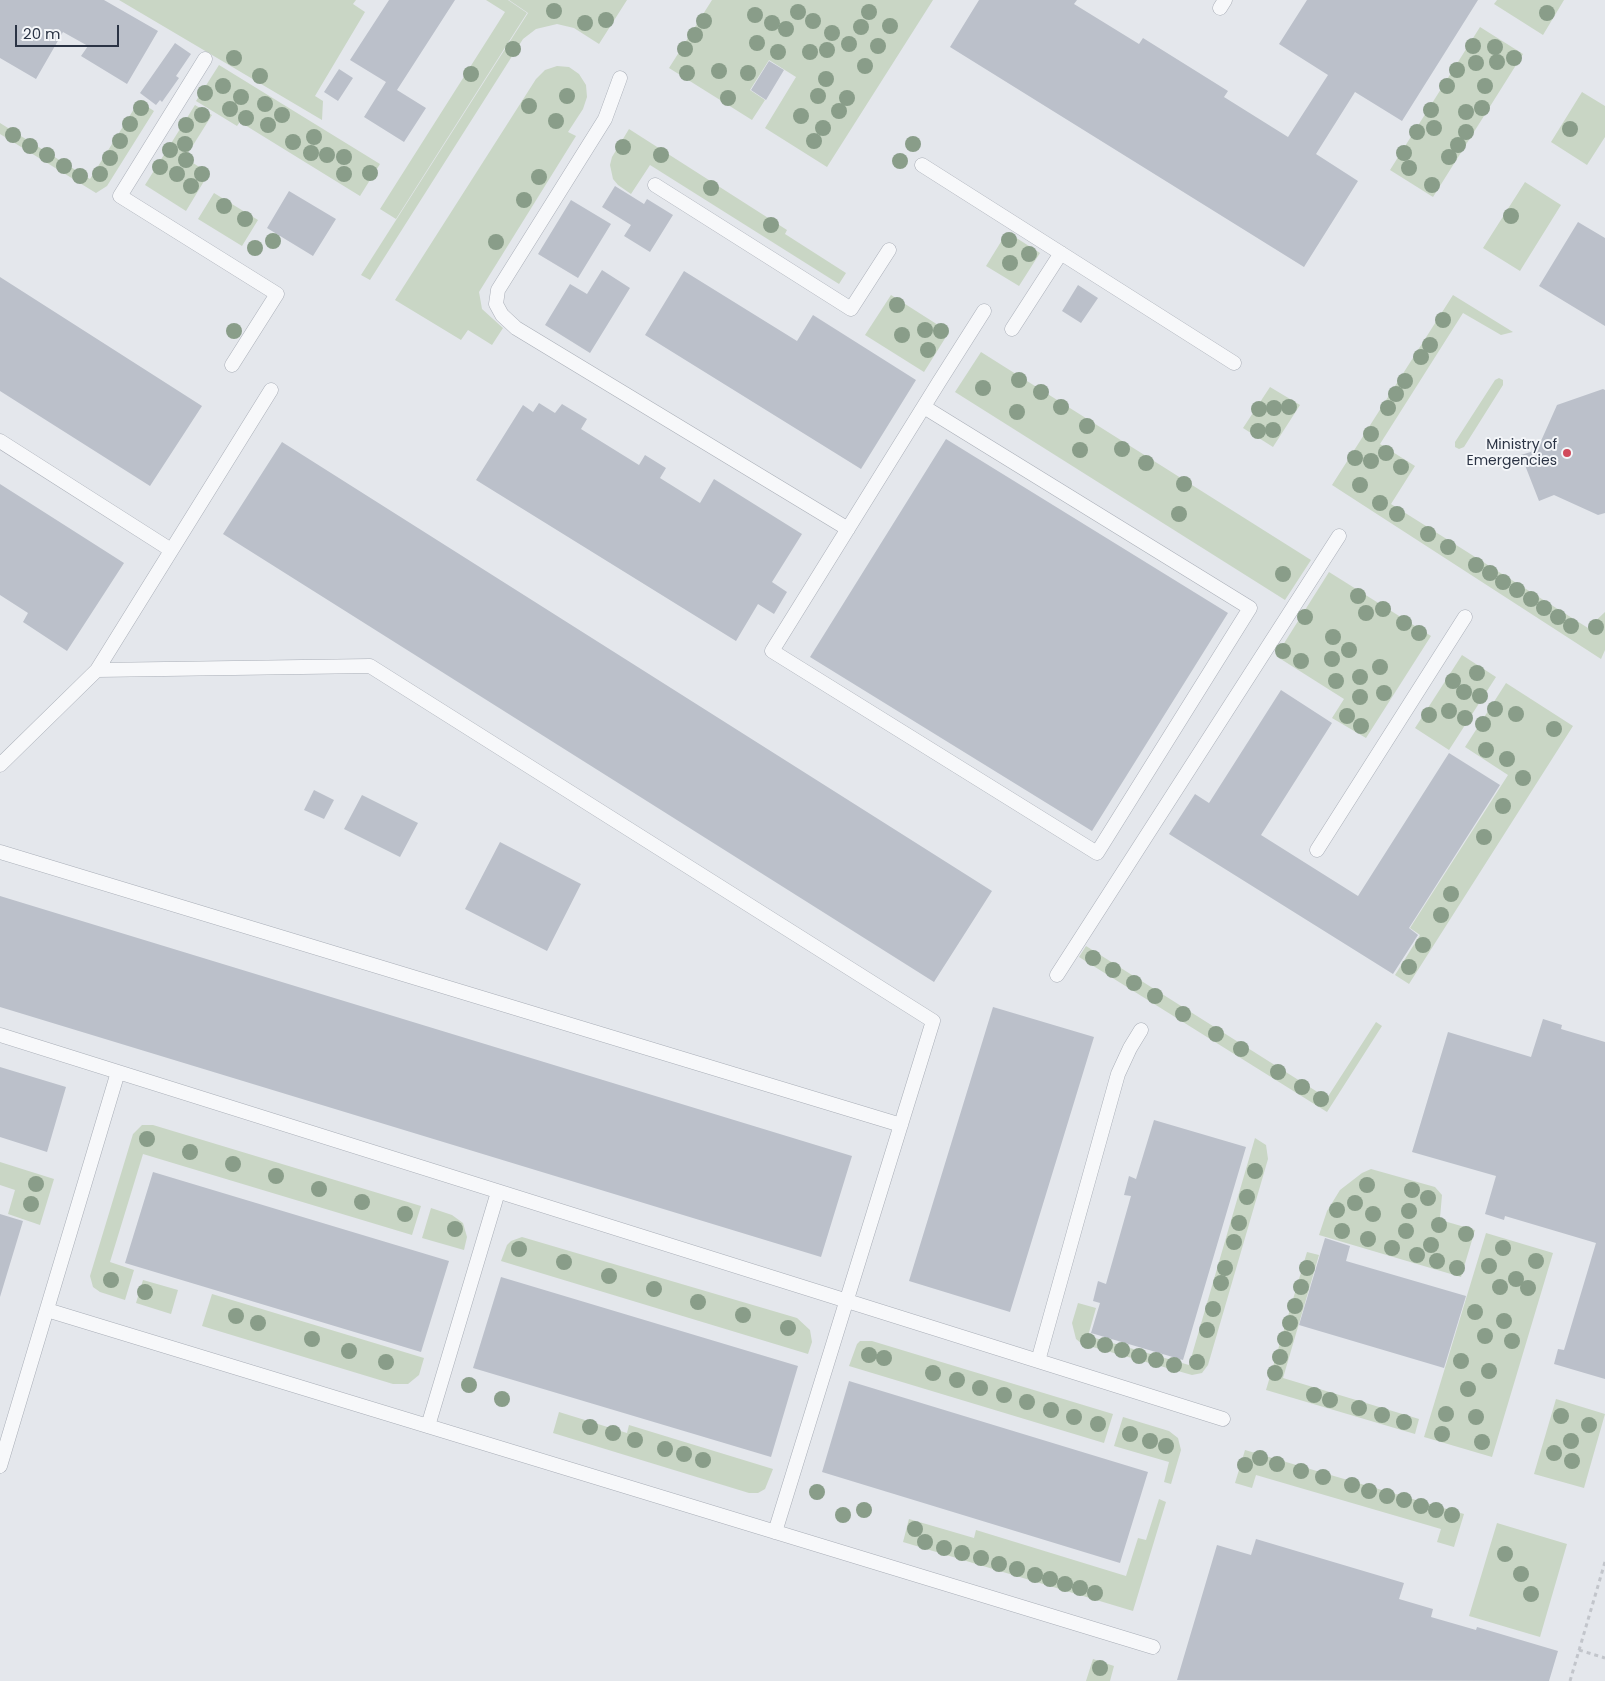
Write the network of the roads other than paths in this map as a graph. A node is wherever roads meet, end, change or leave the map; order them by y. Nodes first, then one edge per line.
1 (205, 59) dead end
2 (620, 78) dead end
3 (922, 164) dead end
4 (655, 185) dead end
5 (889, 250) dead end
6 (1061, 253) junction
7 (984, 310) dead end
8 (1012, 329) dead end
9 (1234, 364) dead end
10 (232, 365) dead end
11 (271, 390) dead end
12 (924, 406) junction
13 (0, 441) edge
14 (848, 529) junction
15 (1339, 536) dead end
16 (170, 550) junction
17 (1464, 617) dead end
18 (97, 670) junction
19 (0, 765) edge
20 (1316, 850) dead end
21 (0, 852) edge
22 (1056, 975) dead end
23 (1141, 1030) dead end
24 (0, 1035) edge
25 (118, 1072) junction
26 (901, 1125) junction
27 (498, 1192) junction
28 (847, 1301) junction
29 (47, 1310) junction
30 (1038, 1361) junction
31 (1223, 1419) dead end
32 (428, 1426) junction
33 (0, 1466) edge
34 (775, 1532) junction
35 (1153, 1647) dead end

1 - 10 lane
2 - 14 lane
3 - 6 lane
4 - 5 lane
6 - 8 lane
6 - 9 lane
7 - 12 lane
11 - 16 lane
12 - 14 lane
12 - 14 lane
13 - 16 lane
15 - 22 lane
16 - 18 lane
17 - 20 lane
18 - 19 lane
18 - 26 lane
21 - 26 lane
23 - 30 lane
24 - 25 lane
25 - 27 lane
25 - 29 lane
26 - 28 lane
27 - 28 lane
27 - 32 lane
28 - 30 lane
28 - 34 lane
29 - 32 lane
29 - 33 lane
30 - 31 lane
32 - 34 lane
34 - 35 lane

